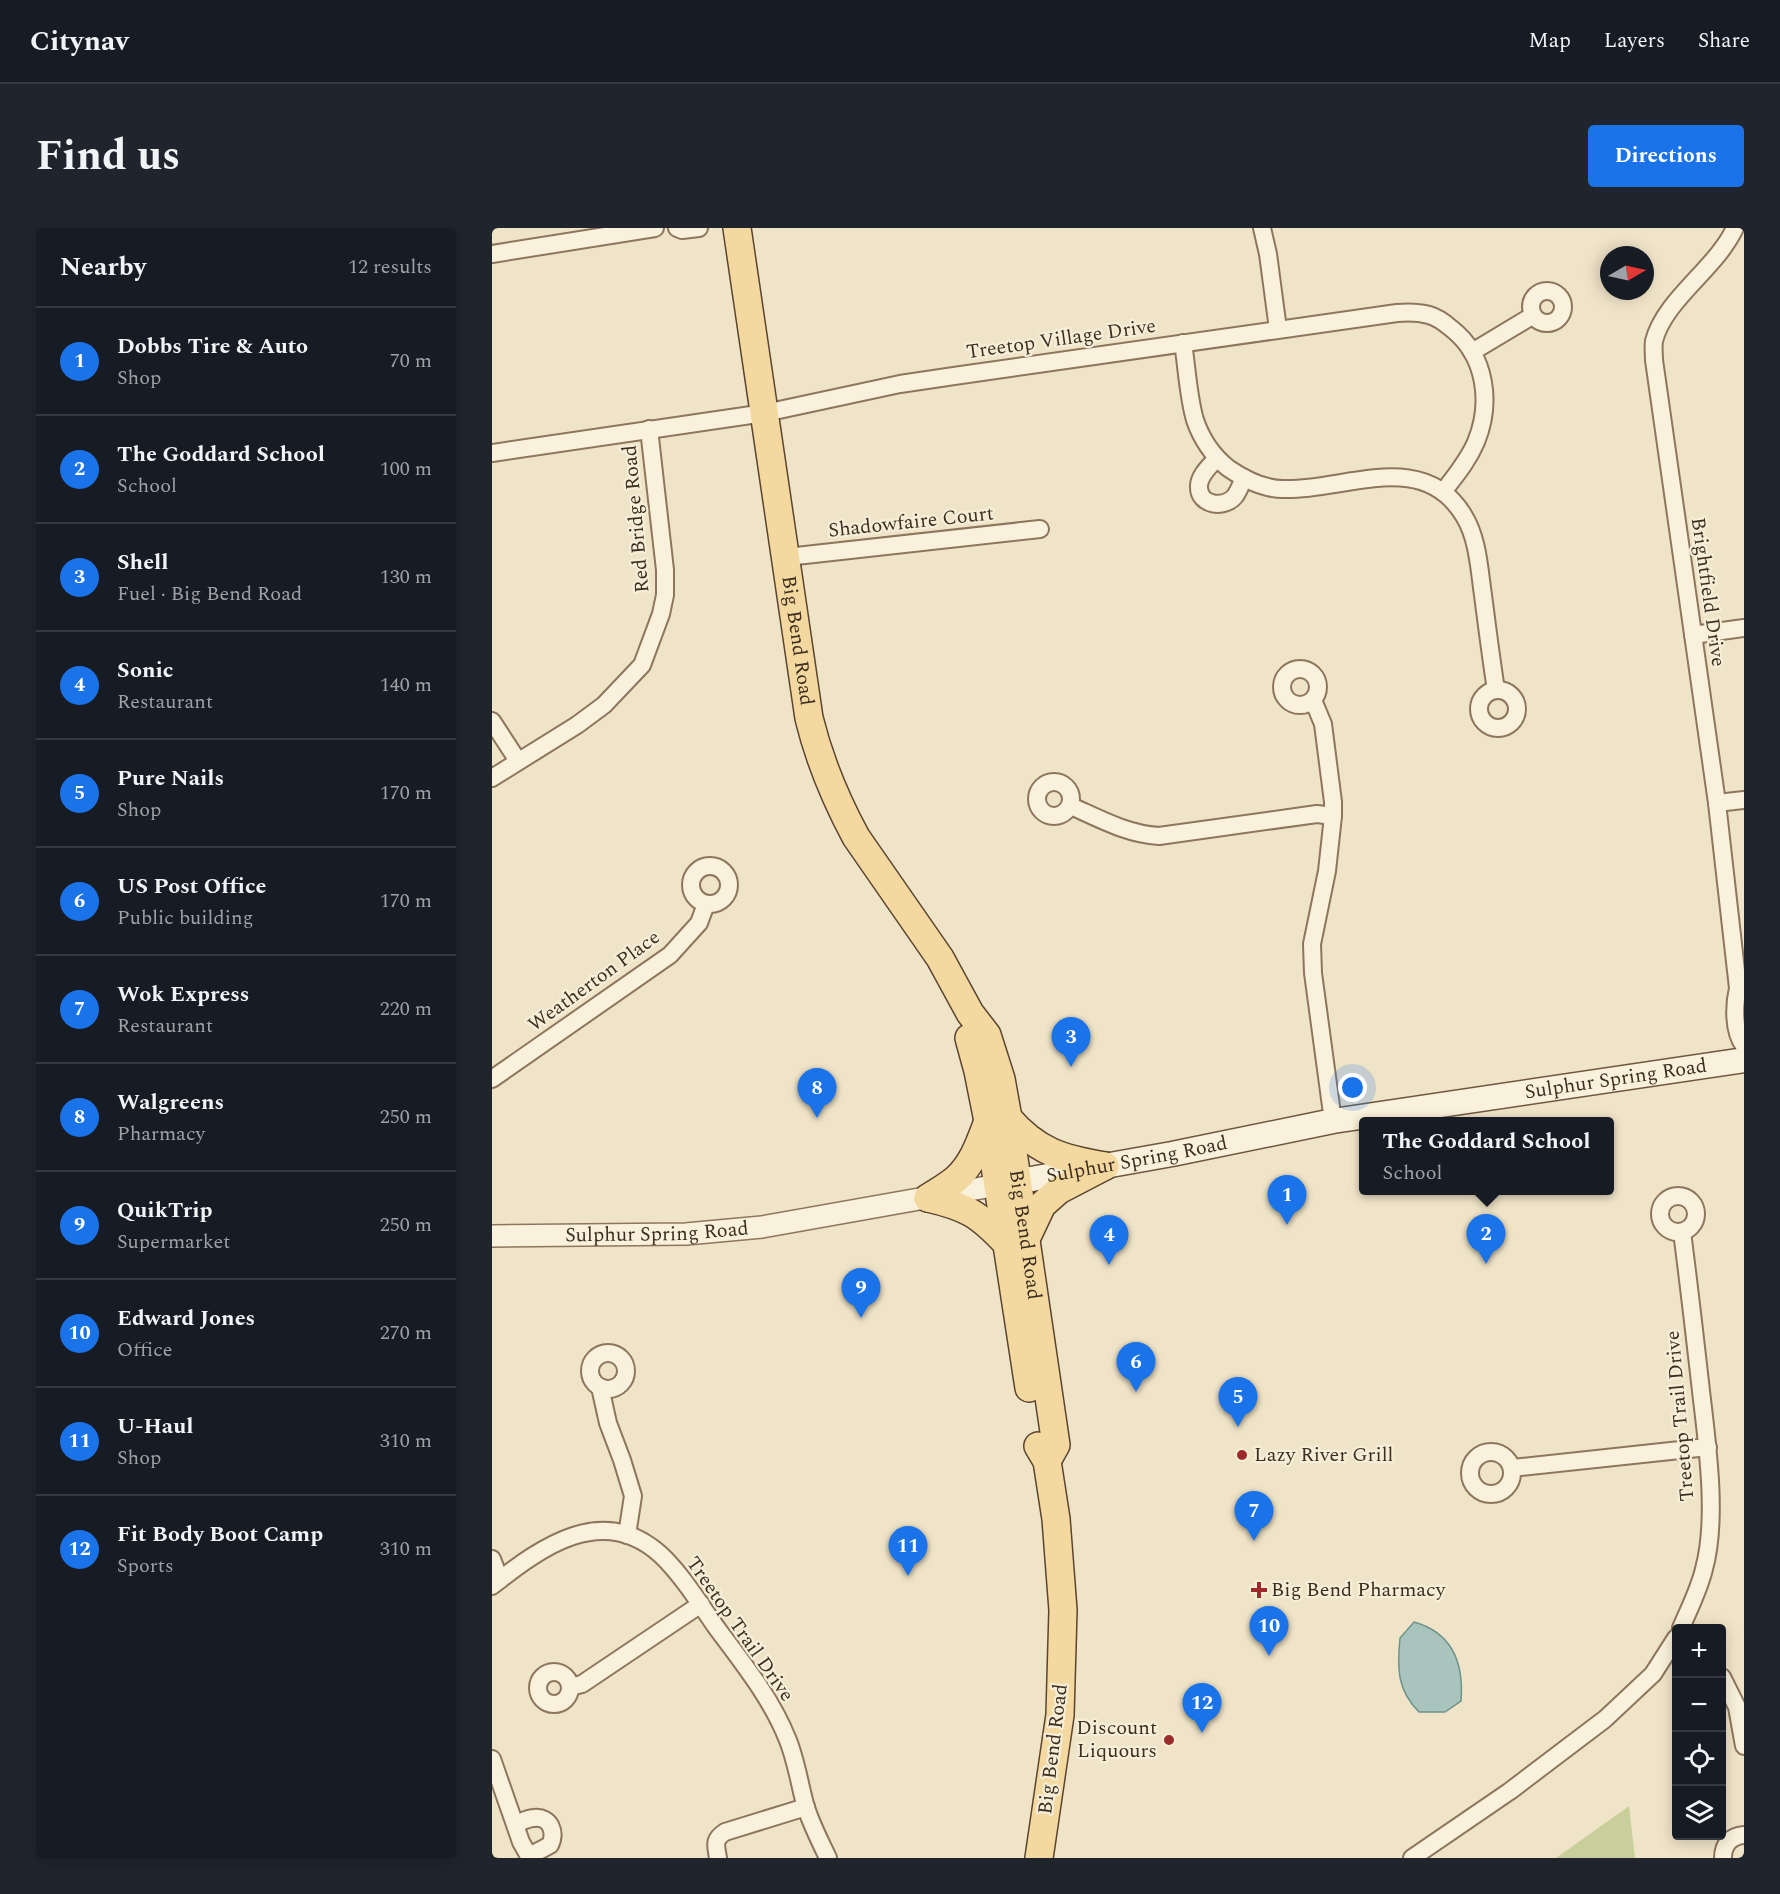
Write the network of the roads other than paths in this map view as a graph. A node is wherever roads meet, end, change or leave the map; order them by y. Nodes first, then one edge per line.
1 (656, 228) edge
2 (677, 228) edge
3 (699, 228) edge
4 (737, 228) edge
5 (1262, 228) edge
6 (1735, 228) edge
7 (606, 232) edge
8 (492, 254) edge
9 (1532, 316) dead end
10 (1278, 329) junction
11 (1184, 343) junction
12 (1472, 352) junction
13 (765, 413) junction
14 (649, 429) junction
15 (492, 453) edge
16 (1218, 458) junction
17 (1244, 478) junction
18 (1443, 492) junction
19 (1040, 529) dead end
20 (787, 557) junction
21 (1744, 628) edge
22 (1693, 635) junction
23 (1496, 690) dead end
24 (1313, 700) dead end
25 (492, 721) edge
26 (518, 761) junction
27 (492, 778) edge
28 (1744, 800) edge
29 (1717, 803) junction
30 (1071, 806) dead end
31 (1333, 816) junction
32 (706, 904) dead end
33 (1741, 993) edge
34 (1744, 1046) edge
35 (1744, 1060) edge
36 (492, 1079) edge
37 (1359, 1117) edge
38 (1360, 1117) edge
39 (998, 1120) junction
40 (1333, 1121) junction
41 (1105, 1166) junction
42 (1008, 1183) junction
43 (928, 1198) junction
44 (1682, 1232) dead end
45 (492, 1236) edge
46 (1016, 1243) junction
47 (600, 1388) dead end
48 (1708, 1447) junction
49 (1512, 1468) dead end
50 (627, 1535) junction
51 (492, 1559) edge
52 (496, 1583) edge
53 (701, 1604) junction
54 (1683, 1624) edge
55 (1672, 1646) edge
56 (1722, 1678) edge
57 (570, 1687) dead end
58 (1744, 1746) edge
59 (492, 1759) edge
60 (806, 1807) junction
61 (516, 1824) junction
62 (1744, 1835) edge
63 (820, 1841) junction
64 (529, 1857) edge
65 (718, 1858) edge
66 (828, 1858) edge
67 (838, 1858) edge
68 (1039, 1858) edge
69 (1412, 1858) edge
70 (1723, 1858) edge

1 - 7 street
2 - 3 street
4 - 13 main road, Big Bend Road
5 - 10 street
6 - 22 street, Brightfield Drive
7 - 8 street
9 - 12 street
10 - 11 street, Treetop Village Drive
10 - 12 street, Treetop Village Drive
11 - 13 street, Treetop Village Drive
11 - 16 street
12 - 18 street, Treetop Village Drive
13 - 14 street, Treetop Village Drive
13 - 20 main road, Big Bend Road
14 - 15 street, Treetop Village Drive
14 - 26 street, Red Bridge Road
16 - 17 street
16 - 17 street
17 - 18 street
18 - 23 street
19 - 20 street, Shadowfaire Court
20 - 39 main road, Big Bend Road
21 - 22 street
22 - 29 street, Brightfield Drive
24 - 31 street
25 - 26 street
26 - 27 street, Red Bridge Road
28 - 29 street
29 - 33 street, Brightfield Drive
30 - 31 street
31 - 40 street
32 - 36 street, Weatherton Place
33 - 34 street, Brightfield Drive
35 - 38 main road, Sulphur Spring Road
37 - 40 main road, Sulphur Spring Road
39 - 41 main road
39 - 42 main road, Big Bend Road
39 - 43 main road
40 - 41 main road, Sulphur Spring Road
41 - 42 main road, Sulphur Spring Road
41 - 46 main road
42 - 43 street, Sulphur Spring Road
42 - 46 main road, Big Bend Road
43 - 45 street, Sulphur Spring Road
43 - 46 main road
44 - 48 street, Treetop Trail Drive
46 - 68 main road, Big Bend Road
47 - 50 street
48 - 49 street
48 - 54 street, Treetop Trail Drive
50 - 52 street, Treetop Trail Drive
50 - 53 street, Treetop Trail Drive
51 - 52 street
53 - 57 street
53 - 60 street, Treetop Trail Drive
55 - 69 street
56 - 58 street
59 - 61 street
60 - 63 street, Treetop Trail Drive
60 - 65 street
61 - 64 street
61 - 64 street
62 - 70 street
63 - 66 street, Treetop Trail Drive
63 - 67 street, Treetop Trail Drive

